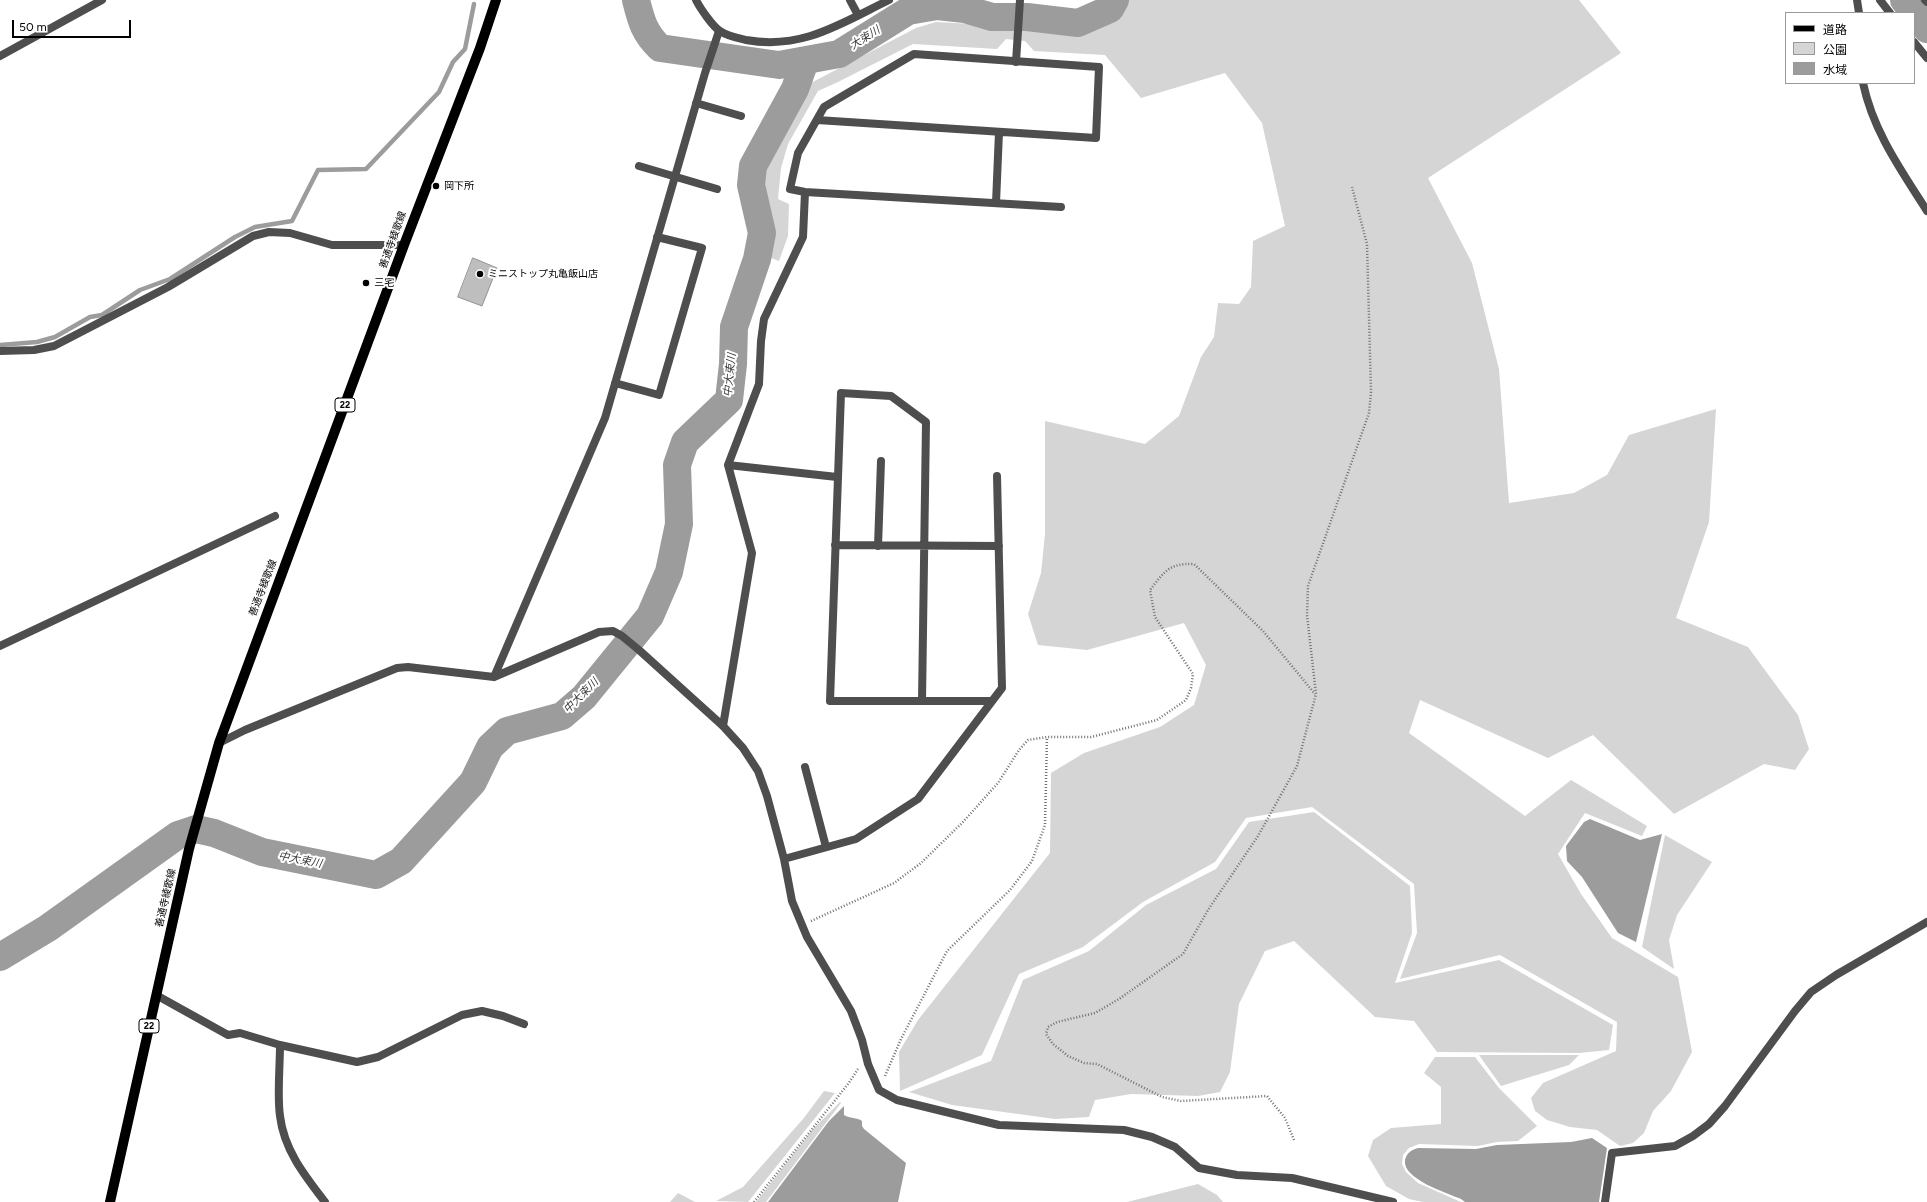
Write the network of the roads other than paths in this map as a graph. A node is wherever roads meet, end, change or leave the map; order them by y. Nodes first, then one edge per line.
1 (102, 0) edge
2 (496, 0) edge
3 (696, 0) edge
4 (850, 0) edge
5 (889, 0) edge
6 (1857, 0) edge
7 (1880, 0) edge
8 (1020, 1) edge
9 (1859, 12) edge
10 (1889, 12) edge
11 (858, 15) junction
12 (719, 31) junction
13 (1915, 43) edge
14 (0, 56) edge
15 (1927, 58) edge
16 (1016, 62) junction
17 (1863, 84) edge
18 (696, 103) junction
19 (741, 116) dead end
20 (817, 120) junction
21 (998, 132) junction
22 (639, 166) dead end
23 (675, 177) junction
24 (717, 189) dead end
25 (805, 192) junction
26 (996, 203) junction
27 (1061, 207) dead end
28 (1927, 211) edge
29 (658, 237) junction
30 (404, 245) junction
31 (0, 351) edge
32 (615, 383) junction
33 (881, 461) dead end
34 (728, 465) junction
35 (997, 476) dead end
36 (837, 477) junction
37 (275, 516) dead end
38 (835, 546) junction
39 (878, 546) junction
40 (926, 546) junction
41 (999, 546) junction
42 (0, 646) edge
43 (494, 677) junction
44 (922, 701) junction
45 (992, 701) junction
46 (723, 726) junction
47 (219, 743) junction
48 (805, 767) dead end
49 (826, 846) junction
50 (784, 859) junction
51 (1927, 922) edge
52 (156, 995) junction
53 (524, 1024) dead end
54 (280, 1045) junction
55 (110, 1202) edge
56 (325, 1202) edge
57 (1393, 1202) edge
58 (1605, 1202) edge

1 - 14 street
2 - 30 main road, 善通寺綾歌線 / 22
3 - 12 street
4 - 11 street
5 - 11 street
6 - 9 street
7 - 10 street
8 - 16 street
11 - 12 street
12 - 18 street
13 - 15 street
16 - 20 street
16 - 21 street
17 - 28 street
18 - 19 street
18 - 23 street
20 - 21 street
20 - 25 street
21 - 26 street
22 - 23 street
23 - 24 street
23 - 29 street
25 - 26 street
25 - 34 street
26 - 27 street
29 - 32 street
29 - 32 street
30 - 31 street
30 - 47 main road, 善通寺綾歌線 / 22
32 - 43 street
33 - 39 street
34 - 36 street
34 - 46 street
35 - 41 street
36 - 38 street
36 - 40 street
37 - 42 street
38 - 39 street
38 - 44 street
39 - 40 street
40 - 41 street
40 - 44 street
41 - 45 street
43 - 46 street
43 - 47 street
44 - 45 street
45 - 49 street
46 - 50 street
47 - 52 main road, 善通寺綾歌線 / 22
48 - 49 street
49 - 50 street
50 - 57 street
51 - 58 street
52 - 54 street
52 - 55 main road, 善通寺綾歌線 / 22
53 - 54 street
54 - 56 street

